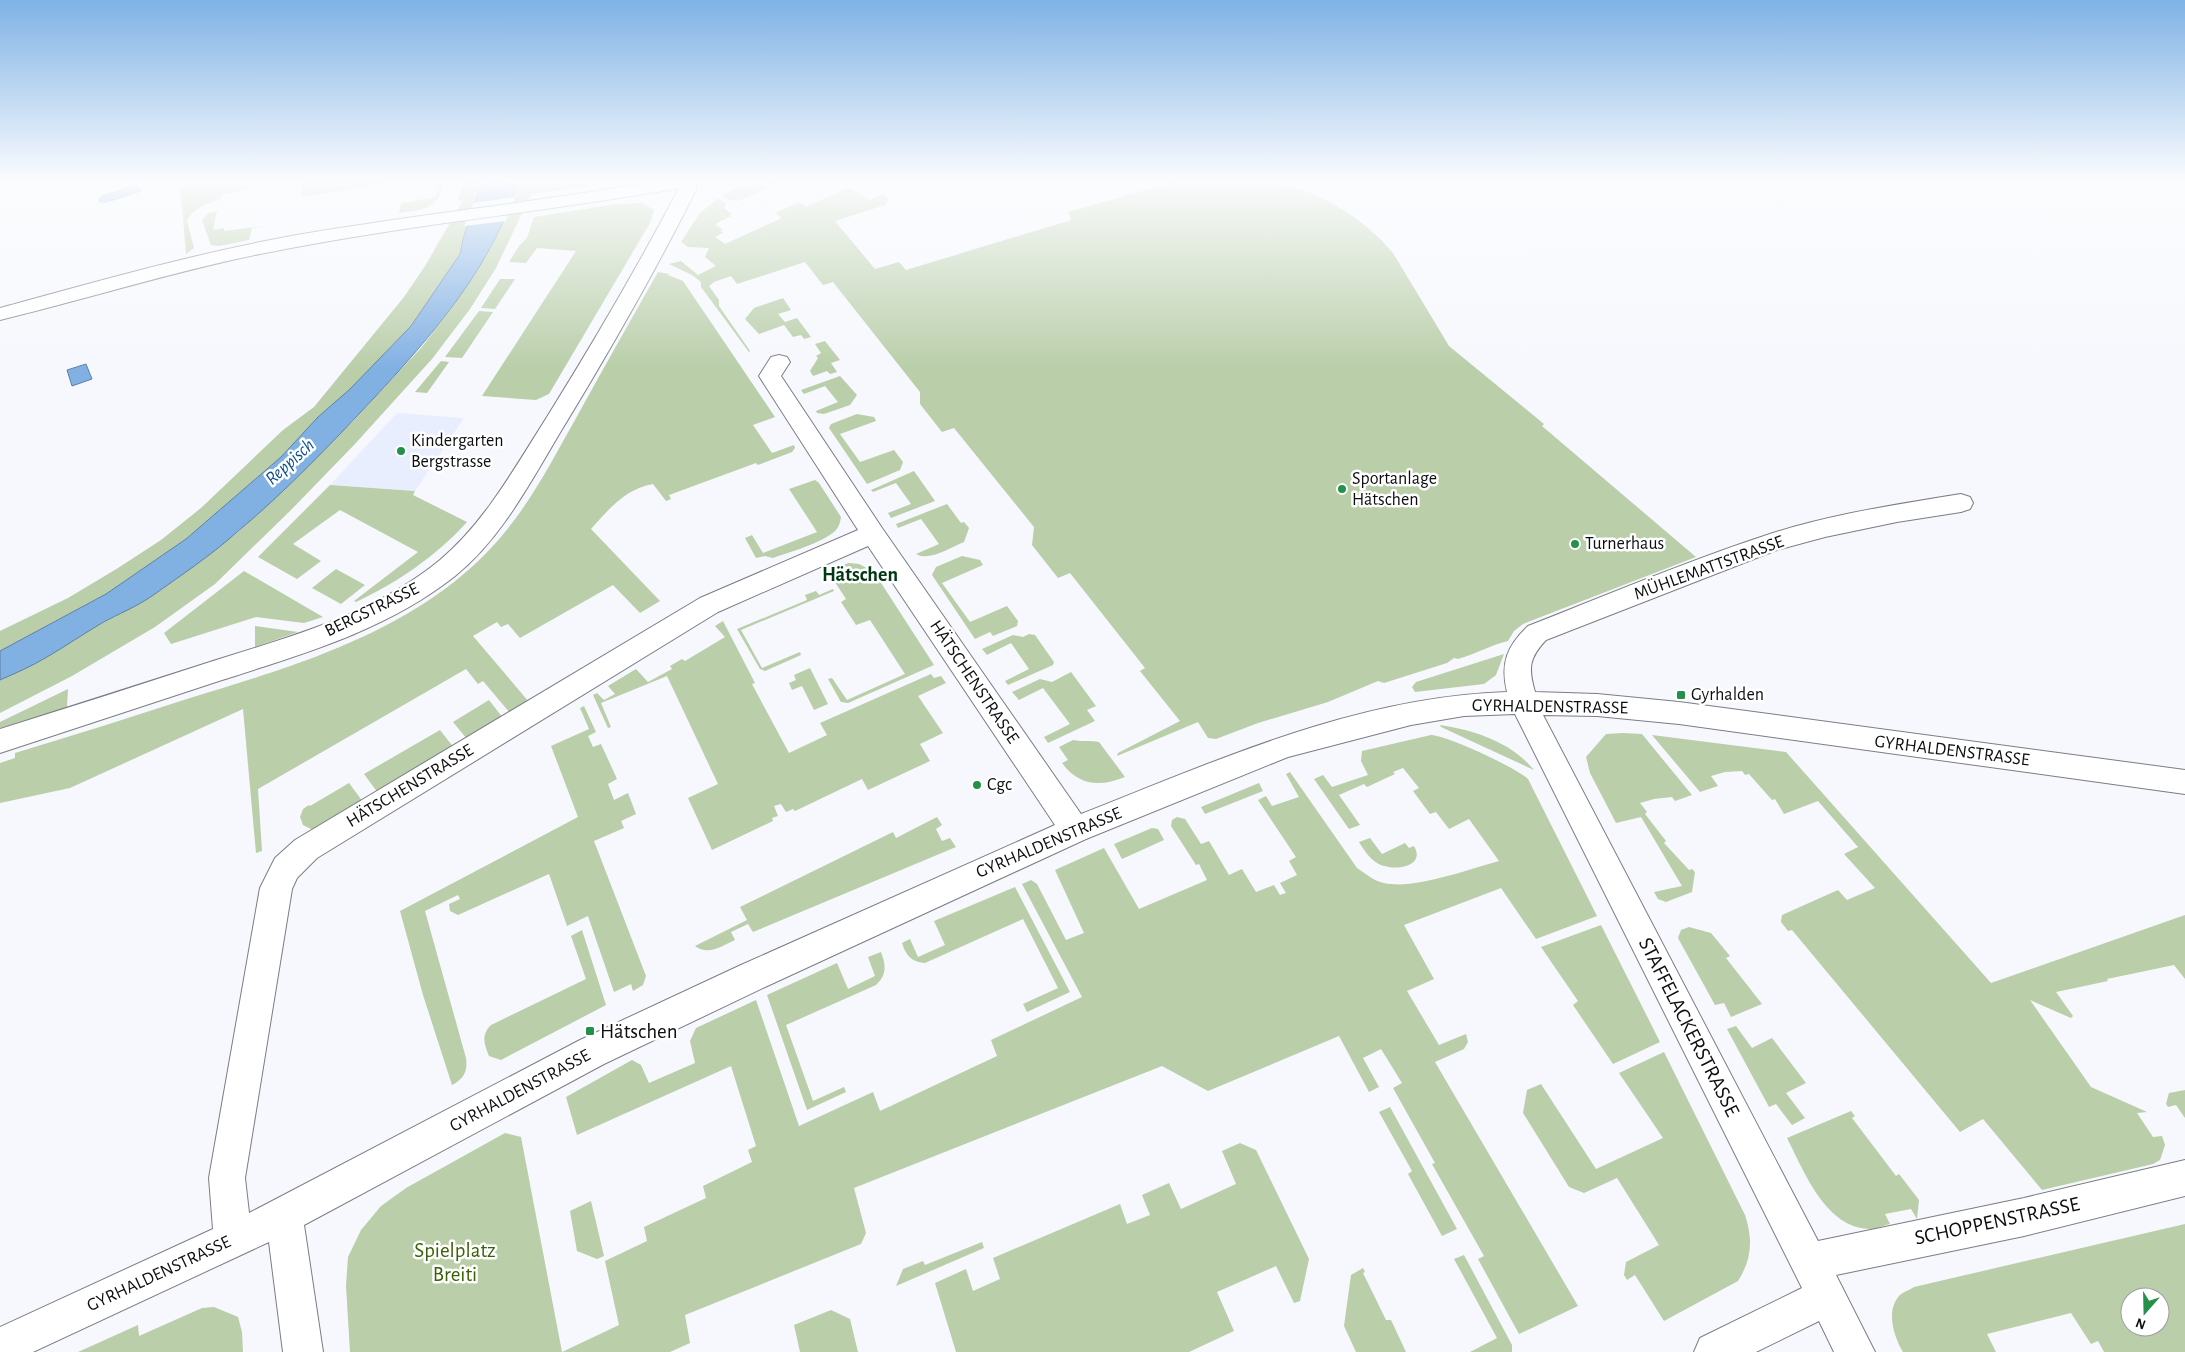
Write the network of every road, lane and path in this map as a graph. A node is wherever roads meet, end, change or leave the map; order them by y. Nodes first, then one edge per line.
1 (290, 243) edge
2 (659, 243) edge
3 (0, 314) edge
4 (779, 362) dead end
5 (1961, 503) dead end
6 (873, 534) junction
7 (1522, 703) junction
8 (0, 741) edge
9 (2185, 782) edge
10 (1074, 830) junction
11 (2185, 1178) edge
12 (284, 1216) junction
13 (233, 1240) junction
14 (1808, 1262) junction
15 (1826, 1297) junction
16 (0, 1347) edge
17 (303, 1352) edge
18 (1714, 1352) edge
19 (1855, 1352) edge

1 - 3 street
2 - 8 street, BERGSTRASSE
4 - 6 street, HÄTSCHENSTRASSE
5 - 7 street, MÜHLEMATTSTRASSE
6 - 10 street, HÄTSCHENSTRASSE
6 - 13 street, HÄTSCHENSTRASSE
7 - 9 street, GYRHALDENSTRASSE
7 - 10 street, GYRHALDENSTRASSE
7 - 14 street, STAFFELACKERSTRASSE
10 - 12 street, GYRHALDENSTRASSE
11 - 14 street, SCHOPPENSTRASSE
12 - 13 street, GYRHALDENSTRASSE
12 - 17 street
13 - 16 street, GYRHALDENSTRASSE
14 - 15 street, STAFFELACKERSTRASSE
15 - 18 street
15 - 19 street, STAFFELACKERSTRASSE

